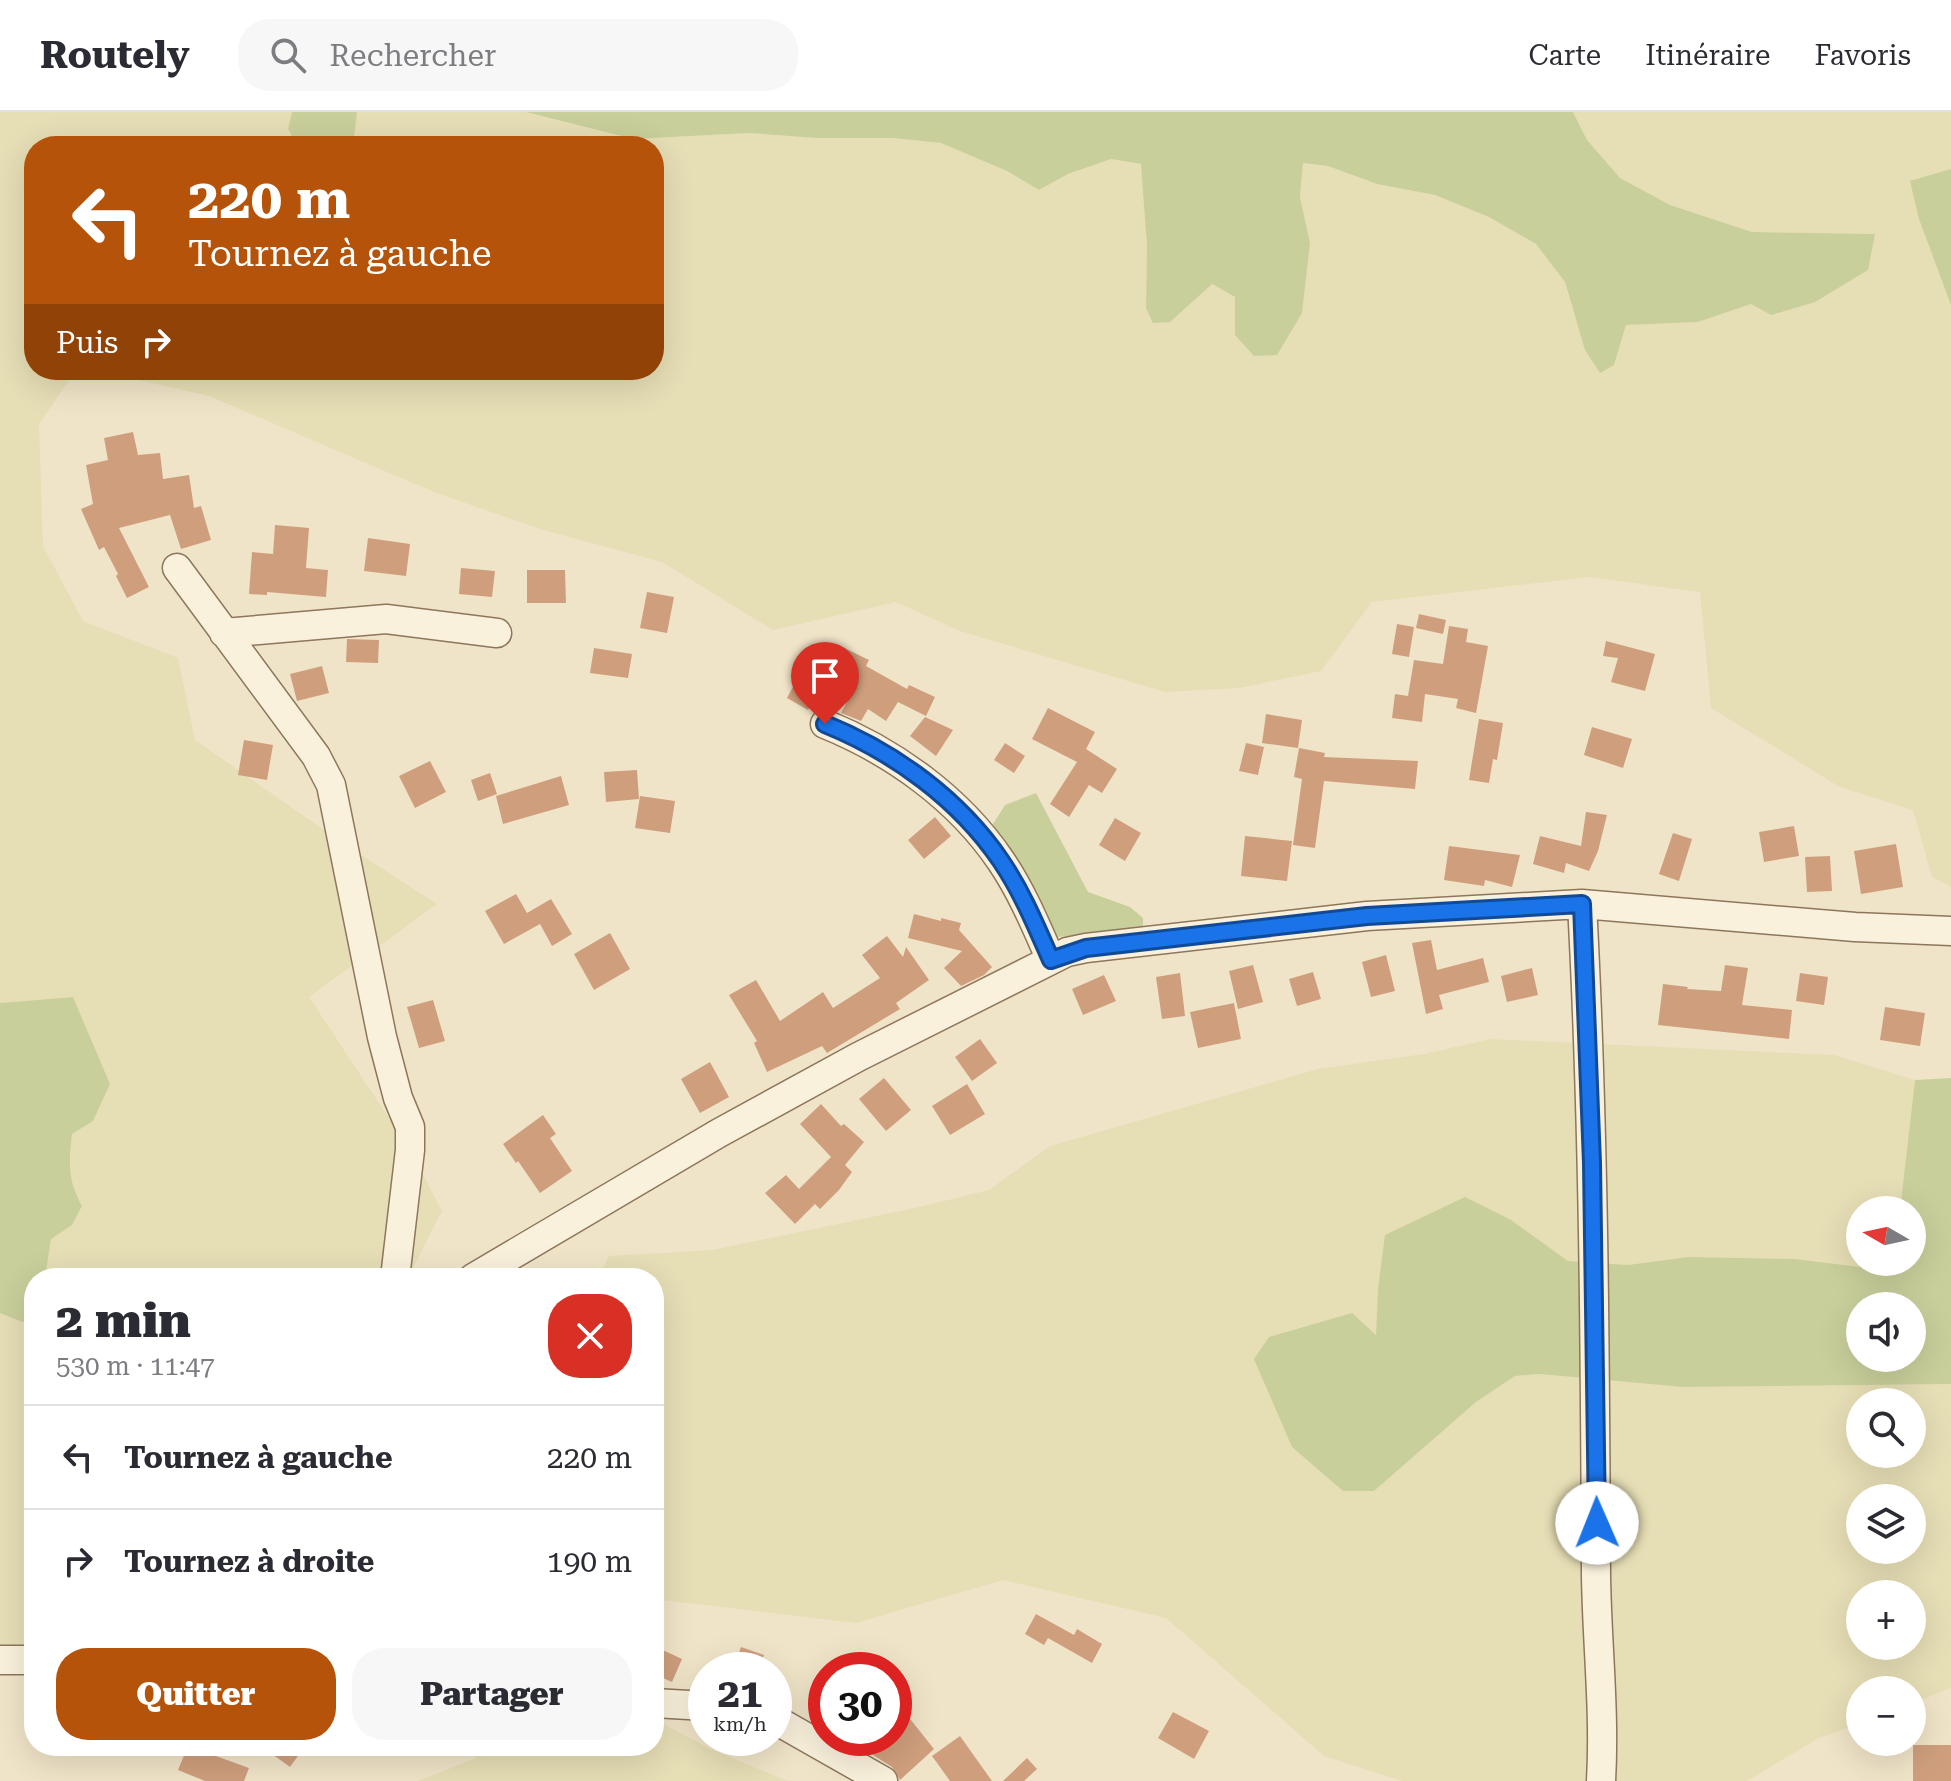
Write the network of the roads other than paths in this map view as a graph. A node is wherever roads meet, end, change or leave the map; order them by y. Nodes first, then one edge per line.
1 (177, 568) dead end
2 (224, 633) junction
3 (497, 633) dead end
4 (825, 724) dead end
5 (1582, 904) junction
6 (1951, 931) edge
7 (1051, 960) junction
8 (396, 1268) edge
9 (490, 1268) edge
10 (0, 1660) edge
11 (24, 1660) edge
12 (664, 1704) edge
13 (688, 1705) edge
14 (792, 1729) edge
15 (883, 1781) edge
16 (1601, 1781) edge

1 - 2 street
2 - 3 street
2 - 8 street
4 - 7 street
5 - 6 street
5 - 7 street
5 - 16 street
7 - 9 street
10 - 11 street
12 - 13 street
14 - 15 street

